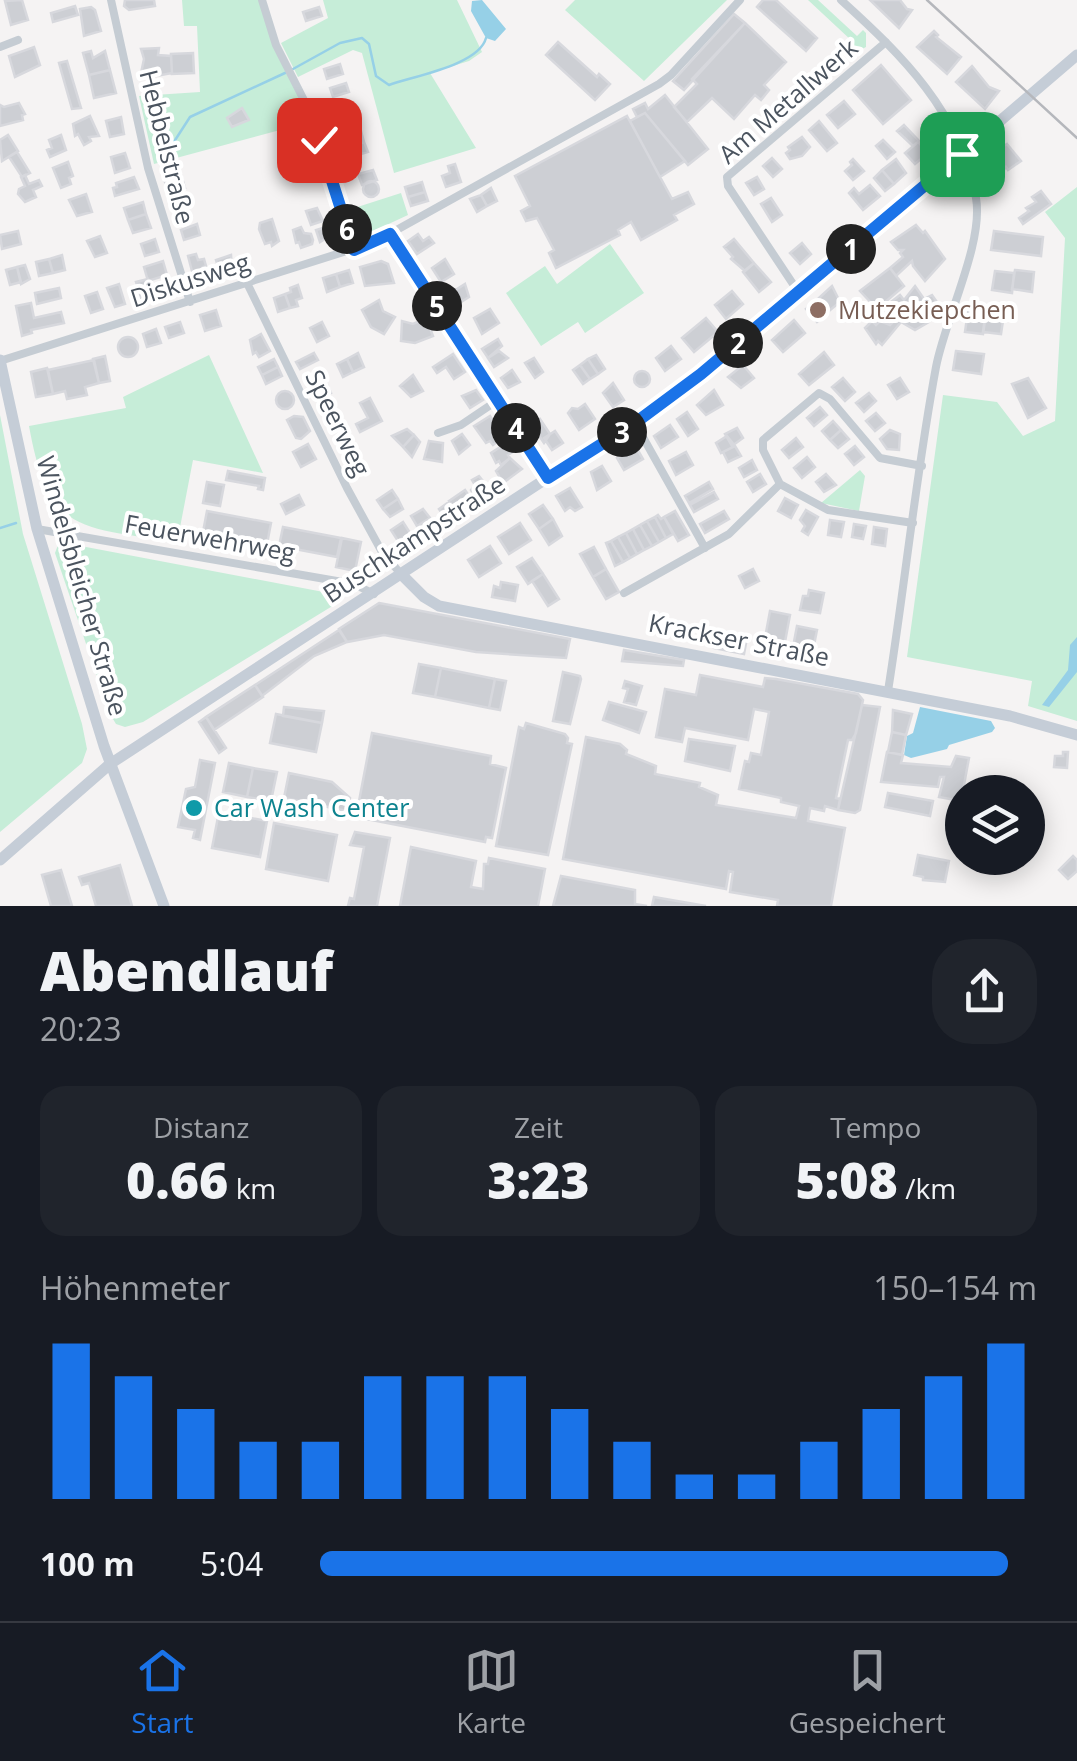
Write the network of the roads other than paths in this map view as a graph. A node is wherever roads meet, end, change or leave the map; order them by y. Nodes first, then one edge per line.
1 (111, 0) edge
2 (262, 0) edge
3 (740, 0) edge
4 (842, 0) edge
5 (18, 40) dead end
6 (886, 42) junction
7 (0, 45) edge
8 (1077, 55) edge
9 (962, 154) junction
10 (390, 234) junction
11 (354, 250) junction
12 (248, 283) junction
13 (798, 294) junction
14 (190, 302) junction
15 (0, 360) edge
16 (498, 400) junction
17 (635, 423) junction
18 (438, 433) dead end
19 (922, 466) junction
20 (548, 478) junction
21 (780, 484) junction
22 (913, 523) junction
23 (37, 529) junction
24 (706, 548) junction
25 (402, 575) junction
26 (624, 593) dead end
27 (374, 594) junction
28 (888, 692) junction
29 (1077, 734) edge
30 (110, 764) junction
31 (0, 860) edge
32 (164, 906) edge

1 - 14 street, Hebbelstraße
2 - 11 street
3 - 10 street, Diskusweg
4 - 6 street, Am Metallwerk
5 - 7 street
6 - 9 street, Am Metallwerk
6 - 13 street, Am Metallwerk
8 - 9 main road, Buschkampstraße
9 - 13 main road, Buschkampstraße
9 - 19 street, Am Metallwerk
10 - 11 street, Diskusweg
10 - 16 street
11 - 12 street, Diskusweg
12 - 14 street, Diskusweg
12 - 25 street, Speerweg
13 - 17 main road, Buschkampstraße
14 - 15 street, Diskusweg
15 - 23 main road, Windelsbleicher Straße
16 - 18 street
16 - 20 street
17 - 20 main road, Buschkampstraße
17 - 24 street
19 - 21 street
19 - 22 street, Am Metallwerk
20 - 25 main road, Buschkampstraße
21 - 22 street
21 - 24 street
22 - 28 street, Am Metallwerk
23 - 27 street, Feuerwehrweg
23 - 30 main road, Windelsbleicher Straße
24 - 26 street
25 - 27 main road, Buschkampstraße
25 - 28 main road, Krackser Straße
27 - 30 main road, Buschkampstraße
28 - 29 main road, Krackser Straße
30 - 31 main road, Buschkampstraße
30 - 32 main road, Windelsbleicher Straße

